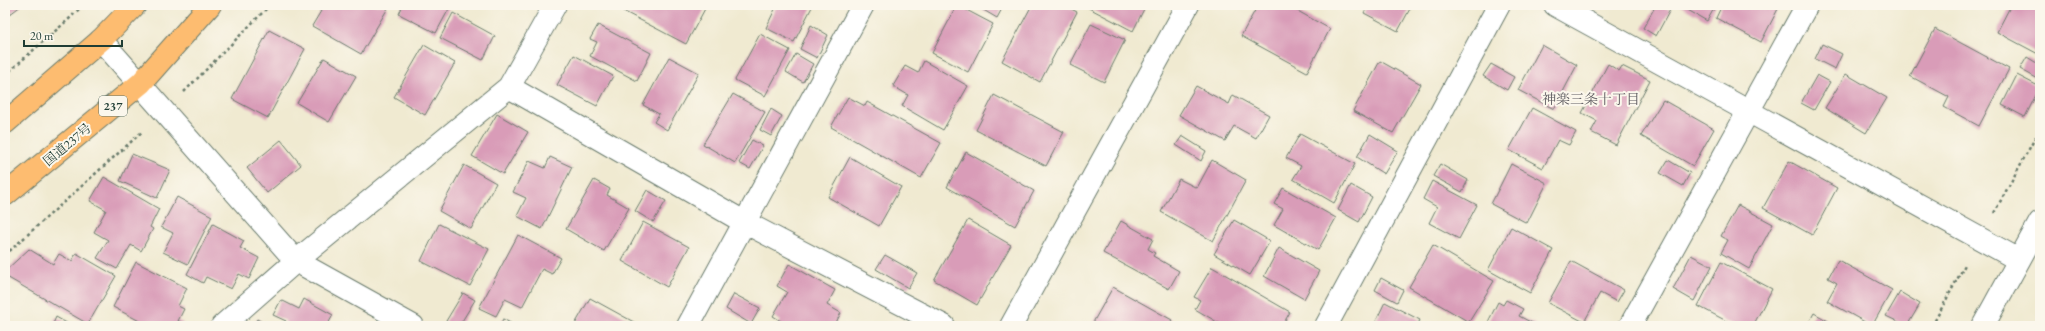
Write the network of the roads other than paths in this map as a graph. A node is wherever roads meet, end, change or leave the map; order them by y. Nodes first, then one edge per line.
1 (135, 5) edge
2 (210, 5) edge
3 (555, 5) edge
4 (863, 5) edge
5 (1188, 5) edge
6 (1499, 5) edge
7 (1554, 5) edge
8 (1807, 5) edge
9 (101, 40) junction
10 (141, 83) junction
11 (509, 87) junction
12 (1748, 111) junction
13 (5, 123) edge
14 (5, 196) edge
15 (744, 222) junction
16 (2040, 222) edge
17 (2019, 260) junction
18 (296, 261) junction
19 (222, 326) edge
20 (413, 326) edge
21 (688, 326) edge
22 (944, 326) edge
23 (1011, 326) edge
24 (1326, 326) edge
25 (1630, 326) edge
26 (1983, 326) edge

1 - 9 highway
2 - 10 highway, 国道237号 / 237
3 - 11 street
4 - 15 street
5 - 23 street
6 - 24 street
7 - 12 street
8 - 12 street
9 - 10 street
9 - 13 highway
10 - 14 highway, 国道237号 / 237
10 - 18 street
11 - 15 street
11 - 18 street
12 - 17 street
12 - 25 street
15 - 21 street
15 - 22 street
16 - 17 street
17 - 26 street
18 - 19 street
18 - 20 street

